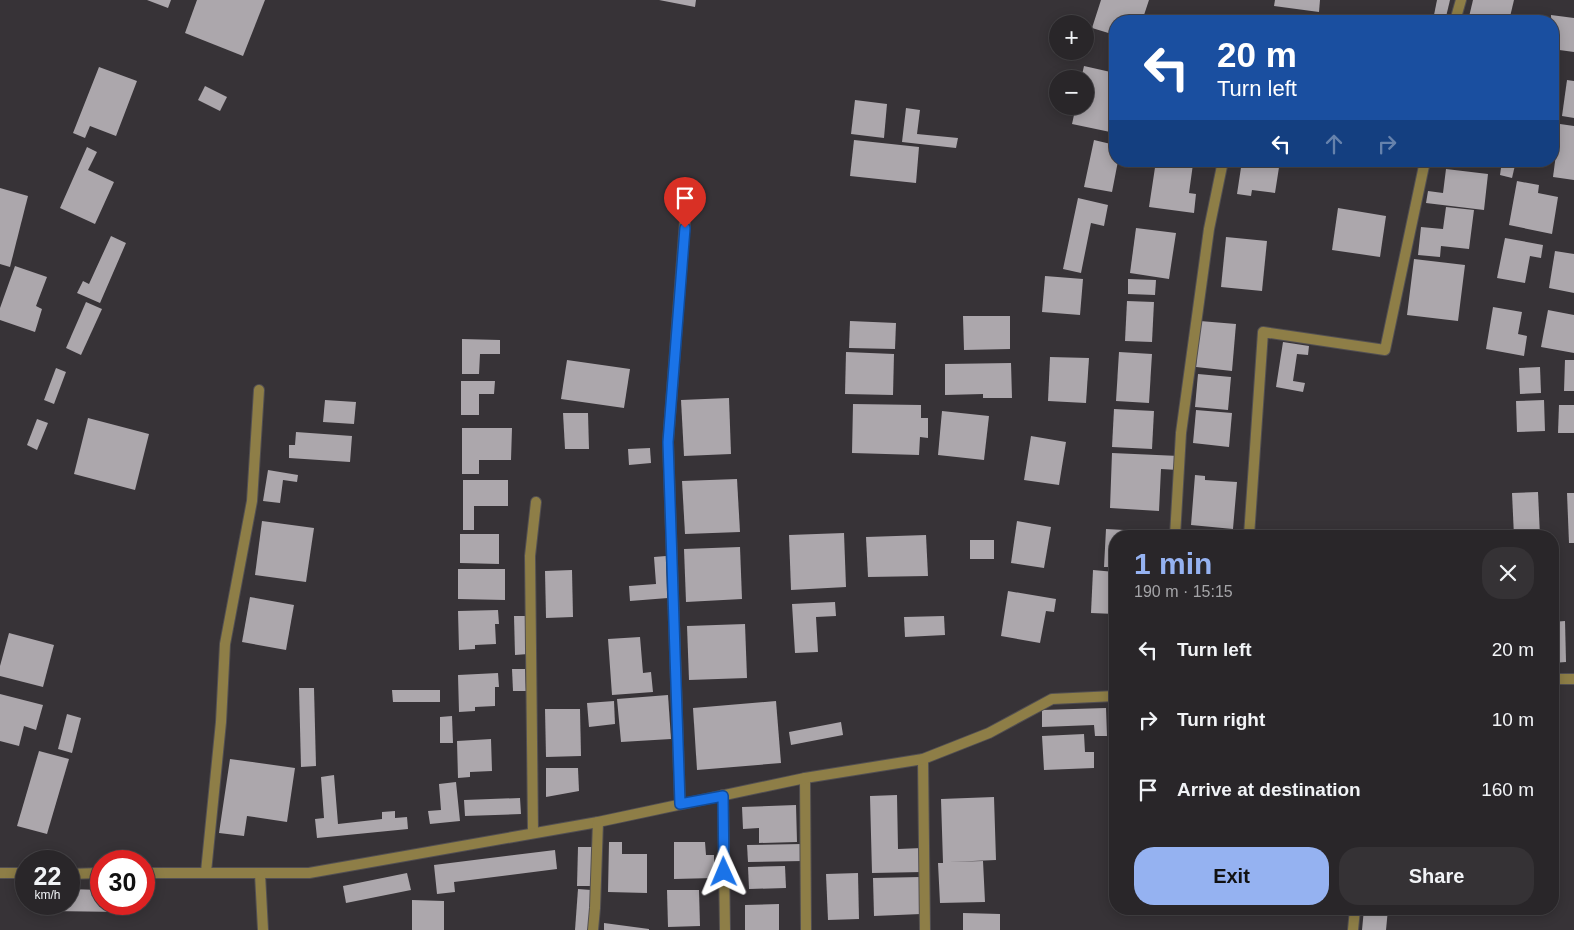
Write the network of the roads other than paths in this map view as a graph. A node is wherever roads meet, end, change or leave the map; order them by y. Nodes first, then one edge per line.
1 (1461, 0) edge
2 (1457, 15) edge
3 (1222, 167) edge
4 (1424, 167) edge
5 (686, 208) dead end
6 (259, 390) dead end
7 (536, 502) dead end
8 (1175, 530) edge
9 (1249, 530) edge
10 (1559, 679) edge
11 (1574, 679) edge
12 (1109, 696) edge
13 (922, 759) junction
14 (805, 778) junction
15 (723, 796) junction
16 (680, 804) junction
17 (598, 822) junction
18 (533, 834) junction
19 (155, 872) edge
20 (206, 872) junction
21 (0, 873) edge
22 (15, 874) edge
23 (260, 874) junction
24 (1354, 915) edge
25 (263, 930) edge
26 (592, 930) edge
27 (725, 930) edge
28 (806, 930) edge
29 (925, 930) edge
30 (1352, 930) edge

1 - 2 street
3 - 8 street
4 - 9 street
5 - 16 street
6 - 20 street
7 - 18 street
10 - 11 street
12 - 13 street
13 - 14 street
13 - 29 street
14 - 15 street
14 - 28 street
15 - 16 street
15 - 27 street
16 - 17 street
17 - 18 street
17 - 26 street
18 - 23 street
19 - 20 street
20 - 23 street
21 - 22 street
23 - 25 street
24 - 30 street

